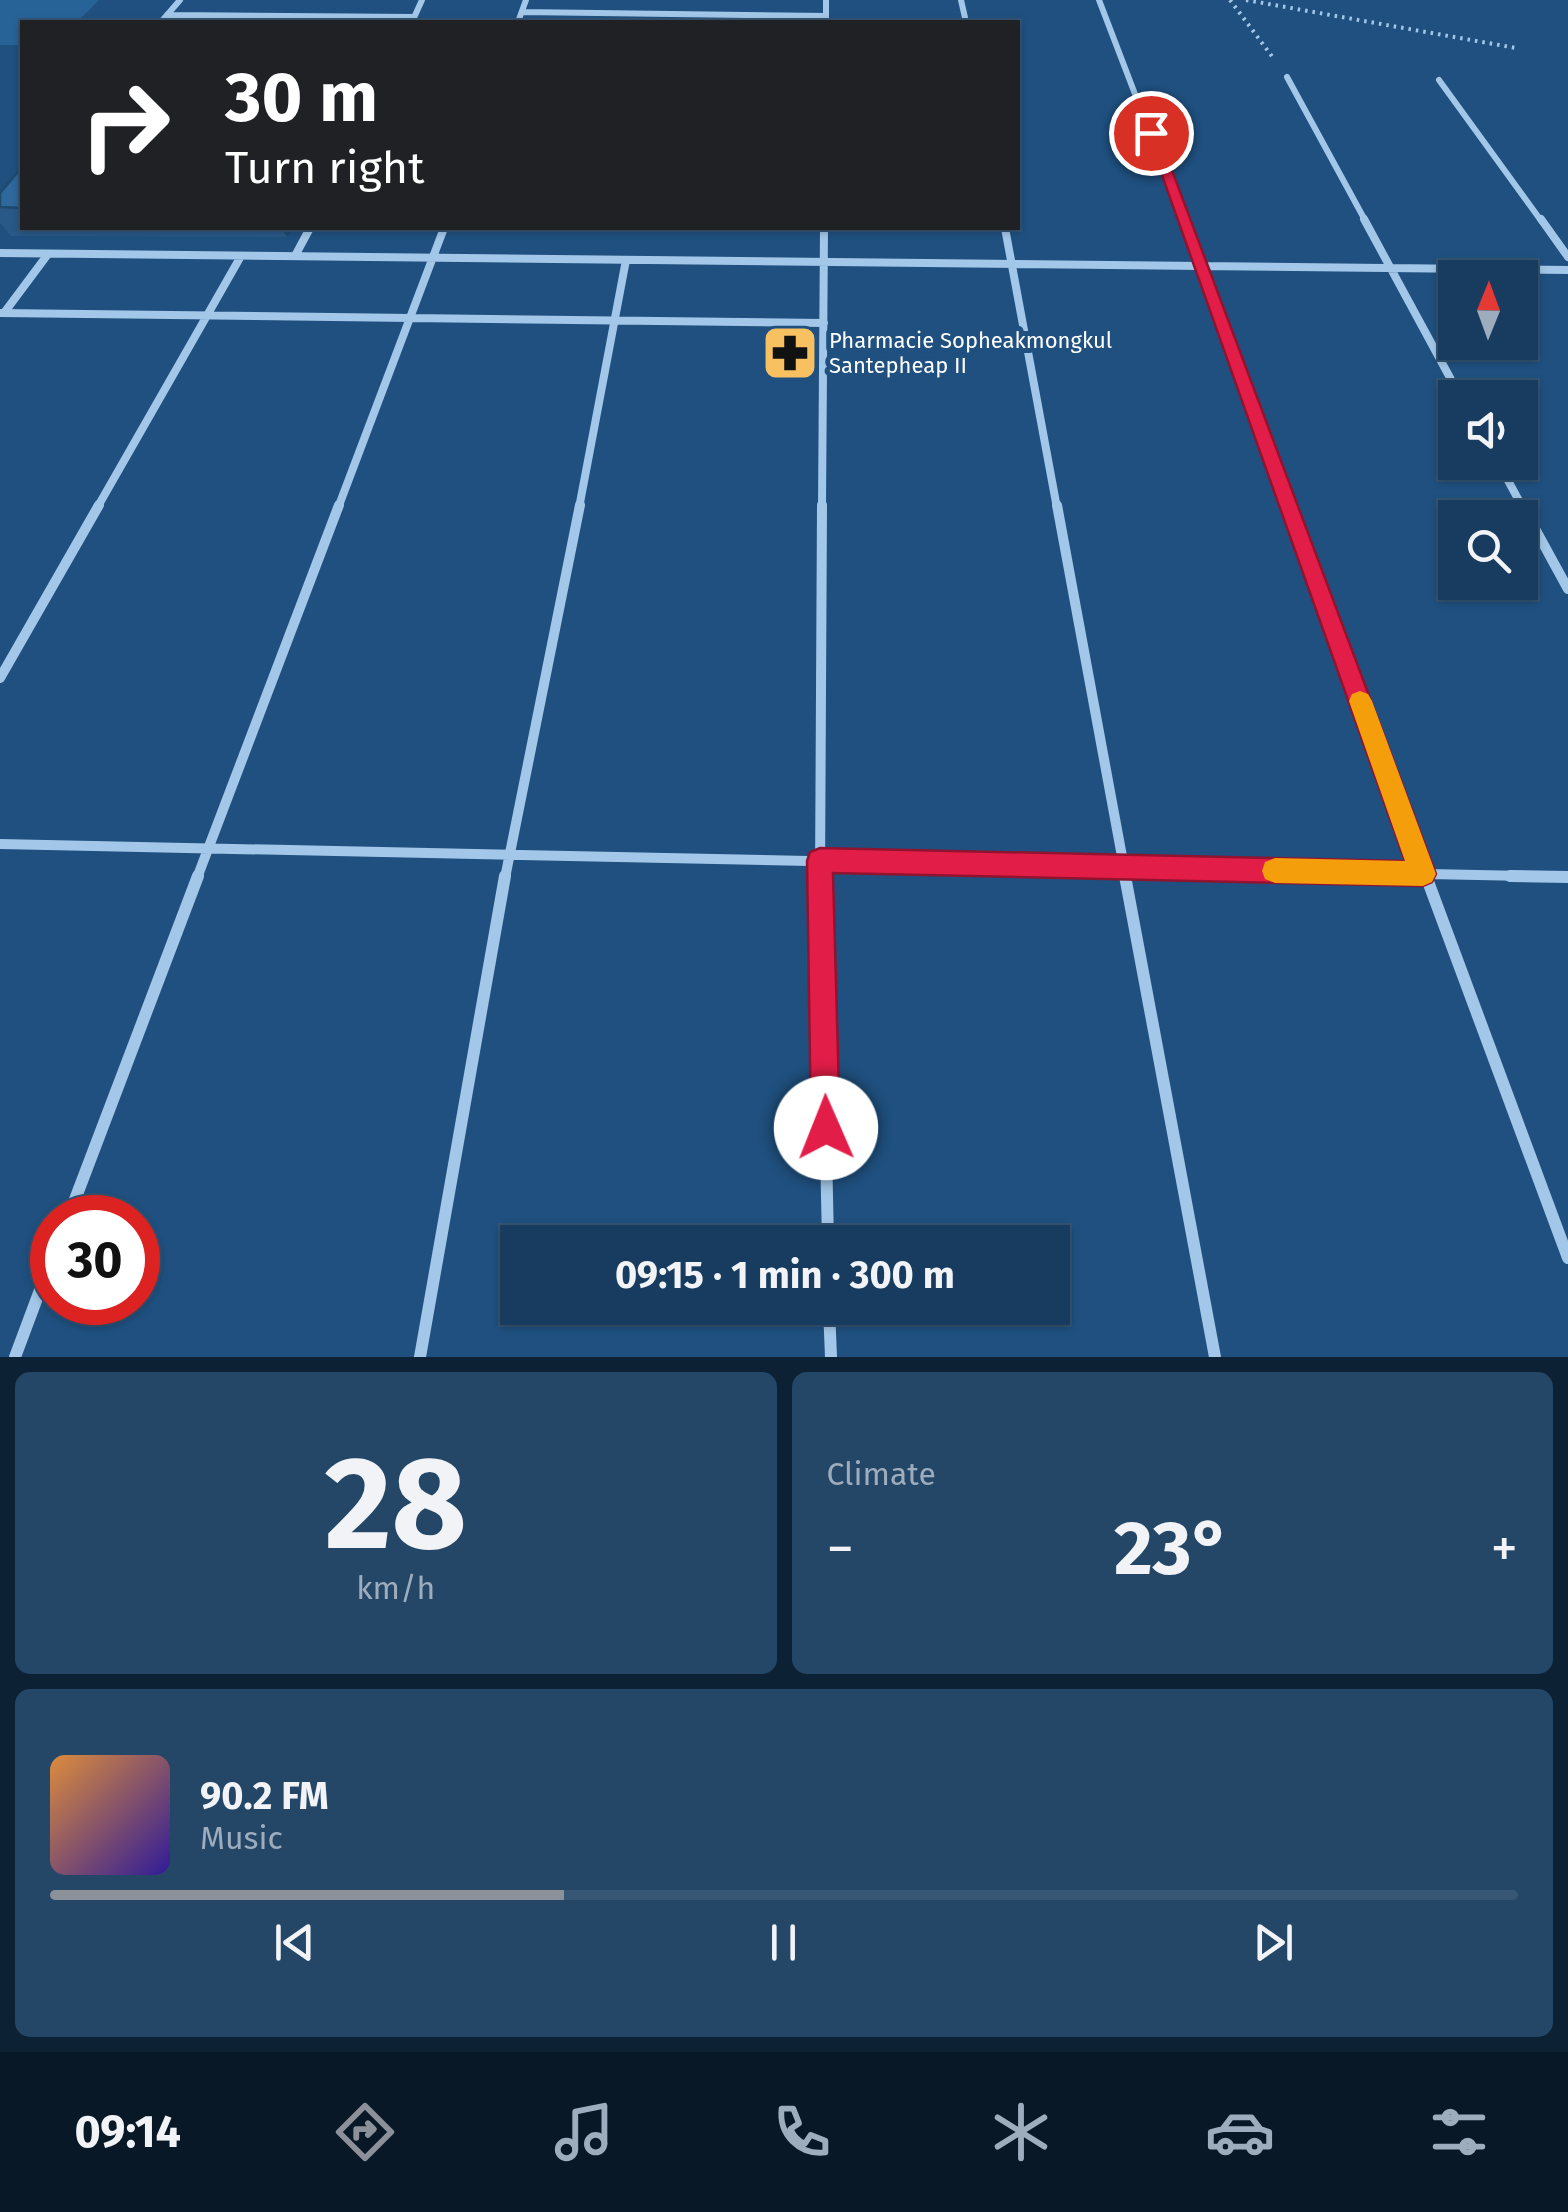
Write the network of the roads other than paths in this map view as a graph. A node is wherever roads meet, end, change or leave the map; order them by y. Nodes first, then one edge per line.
1 (180, 0) edge
2 (422, 0) edge
3 (526, 0) edge
4 (826, 0) edge
5 (1099, 0) edge
6 (522, 12) junction
7 (167, 15) junction
8 (826, 19) edge
9 (163, 20) edge
10 (413, 20) edge
11 (519, 20) edge
12 (1287, 76) road end
13 (1440, 80) dead end
14 (309, 230) edge
15 (443, 230) edge
16 (824, 230) edge
17 (1005, 230) edge
18 (0, 253) edge
19 (48, 254) junction
20 (241, 256) junction
21 (295, 256) junction
22 (1568, 256) edge
23 (434, 258) junction
24 (626, 260) junction
25 (823, 262) junction
26 (1012, 264) junction
27 (1202, 266) junction
28 (1390, 268) junction
29 (1568, 270) edge
30 (1, 315) edge
31 (206, 315) junction
32 (411, 318) junction
33 (617, 321) junction
34 (824, 323) junction
35 (1452, 380) edge
36 (1508, 480) edge
37 (1568, 589) edge
38 (0, 678) edge
39 (0, 844) edge
40 (209, 848) junction
41 (508, 855) junction
42 (820, 861) junction
43 (1121, 868) junction
44 (1423, 874) junction
45 (1568, 876) edge
46 (77, 1195) edge
47 (828, 1225) edge
48 (1568, 1258) edge
49 (30, 1315) edge
50 (830, 1325) edge
51 (14, 1357) edge
52 (420, 1357) edge
53 (830, 1357) edge
54 (1214, 1357) edge

1 - 7 street
2 - 10 street
3 - 6 street
4 - 8 street
5 - 27 street
6 - 8 street
6 - 11 street
7 - 9 street
7 - 10 street
12 - 28 street
13 - 22 street
14 - 21 street
15 - 23 street
16 - 25 street
17 - 26 street
18 - 19 street
19 - 20 street
19 - 30 street
20 - 21 street
20 - 31 street
21 - 23 street
23 - 24 street
23 - 32 street
24 - 25 street
24 - 33 street
25 - 26 street
25 - 34 street
26 - 27 street
26 - 43 street
27 - 28 street
27 - 44 street
28 - 29 street
28 - 35 street
30 - 31 street
31 - 32 street
31 - 38 street
32 - 33 street
32 - 40 street
33 - 34 street
33 - 41 street
34 - 42 street
36 - 37 street
39 - 40 street
40 - 41 street
40 - 46 street
41 - 42 street
41 - 52 street
42 - 43 street
42 - 47 street
43 - 44 street
43 - 54 street
44 - 45 street
44 - 48 street
49 - 51 street
50 - 53 street

